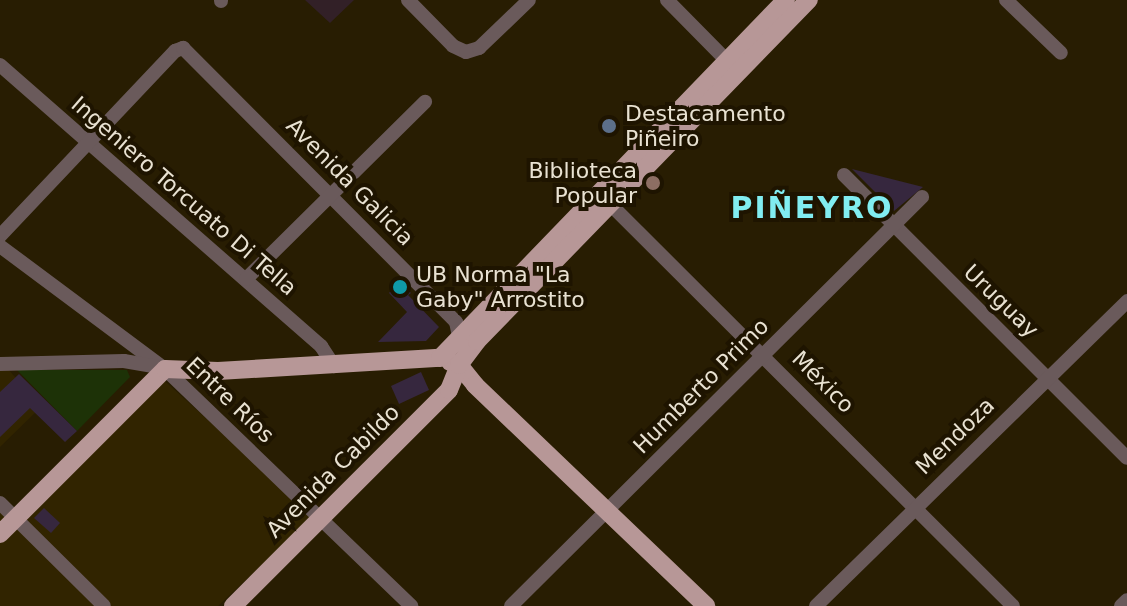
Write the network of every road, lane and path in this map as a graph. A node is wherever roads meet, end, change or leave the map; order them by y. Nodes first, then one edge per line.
1 (408, 0) edge
2 (529, 0) edge
3 (667, 0) edge
4 (786, 0) edge
5 (809, 0) edge
6 (1006, 0) edge
7 (1061, 53) dead end
8 (0, 65) edge
9 (733, 66) junction
10 (425, 102) dead end
11 (88, 140) junction
12 (844, 175) dead end
13 (331, 196) junction
14 (922, 197) dead end
15 (604, 198) junction
16 (894, 227) junction
17 (0, 236) edge
18 (0, 246) edge
19 (246, 279) junction
20 (1127, 301) edge
21 (461, 339) junction
22 (764, 354) junction
23 (440, 358) junction
24 (0, 364) edge
25 (459, 365) junction
26 (334, 366) junction
27 (165, 369) junction
28 (1048, 377) junction
29 (1127, 458) edge
30 (0, 503) edge
31 (915, 507) junction
32 (607, 512) junction
33 (321, 517) junction
34 (16, 519) junction
35 (0, 534) edge
36 (1127, 600) edge
37 (104, 606) edge
38 (233, 606) edge
39 (411, 606) edge
40 (511, 606) edge
41 (706, 606) edge
42 (816, 606) edge
43 (1013, 606) edge
44 (1121, 606) edge

1 - 2 street
3 - 9 street
4 - 9 main road
5 - 9 main road
6 - 7 street
8 - 11 street, Ingeniero Torcuato Di Tella
9 - 15 main road
10 - 13 street
11 - 13 street, Avenida Galicia
11 - 17 street
11 - 19 street, Ingeniero Torcuato Di Tella
12 - 16 street, Uruguay
13 - 19 street
13 - 21 street, Avenida Galicia
14 - 16 street, Humberto Primo
15 - 21 main road
15 - 22 street, México
15 - 25 main road, Avenida Cabildo
16 - 22 street, Humberto Primo
16 - 28 street, Uruguay
18 - 27 street, Entre Ríos
19 - 26 street, Ingeniero Torcuato Di Tella
20 - 28 street, Mendoza
21 - 23 main road
21 - 25 street
22 - 31 street, México
22 - 32 street, Humberto Primo
23 - 25 main road
23 - 26 main road
24 - 27 street
25 - 32 main road
25 - 33 main road, Avenida Cabildo
26 - 27 main road
27 - 33 street, Entre Ríos
27 - 34 main road
28 - 29 street, Uruguay
28 - 31 street, Mendoza
30 - 34 street
31 - 42 street, Mendoza
31 - 43 street, México
32 - 40 street, Humberto Primo
32 - 41 main road
33 - 38 main road, Avenida Cabildo
33 - 39 street, Entre Ríos
34 - 35 main road
34 - 37 street
36 - 44 street

